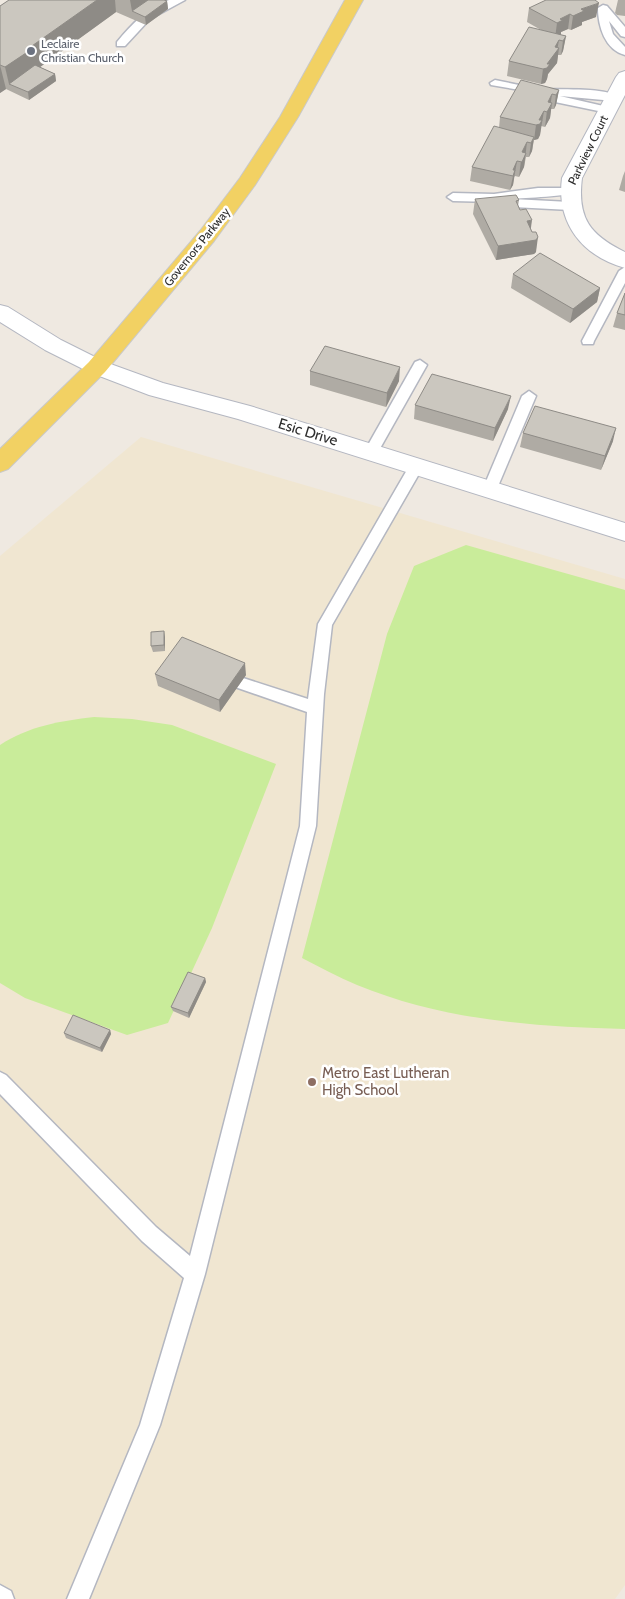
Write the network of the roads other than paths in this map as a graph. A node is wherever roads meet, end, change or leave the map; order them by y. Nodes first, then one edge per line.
1 (180, 0) edge
2 (354, 0) edge
3 (600, 4) edge
4 (625, 34) edge
5 (121, 44) dead end
6 (625, 52) edge
7 (625, 77) edge
8 (495, 84) dead end
9 (611, 104) junction
10 (453, 197) dead end
11 (569, 199) junction
12 (625, 261) edge
13 (625, 271) edge
14 (0, 312) edge
15 (588, 341) dead end
16 (420, 365) dead end
17 (97, 367) junction
18 (530, 396) dead end
19 (371, 452) junction
20 (0, 463) edge
21 (416, 467) junction
22 (489, 491) junction
23 (625, 532) edge
24 (240, 683) edge
25 (315, 708) junction
26 (0, 1082) edge
27 (195, 1274) junction
28 (78, 1599) edge

1 - 5 lane
2 - 17 main road, Governors Parkway
3 - 4 lane
3 - 6 lane
7 - 9 street, Parkview Court
8 - 9 lane
9 - 11 street, Parkview Court
10 - 11 lane
11 - 12 street, Parkview Court
13 - 15 lane
14 - 17 street, Esic Drive
16 - 19 lane
17 - 19 street, Esic Drive
17 - 20 main road, Governors Parkway
18 - 22 lane
19 - 21 street, Esic Drive
21 - 22 street, Esic Drive
21 - 25 lane
22 - 23 street, Esic Drive
24 - 25 lane
25 - 27 lane
26 - 27 lane
27 - 28 lane

